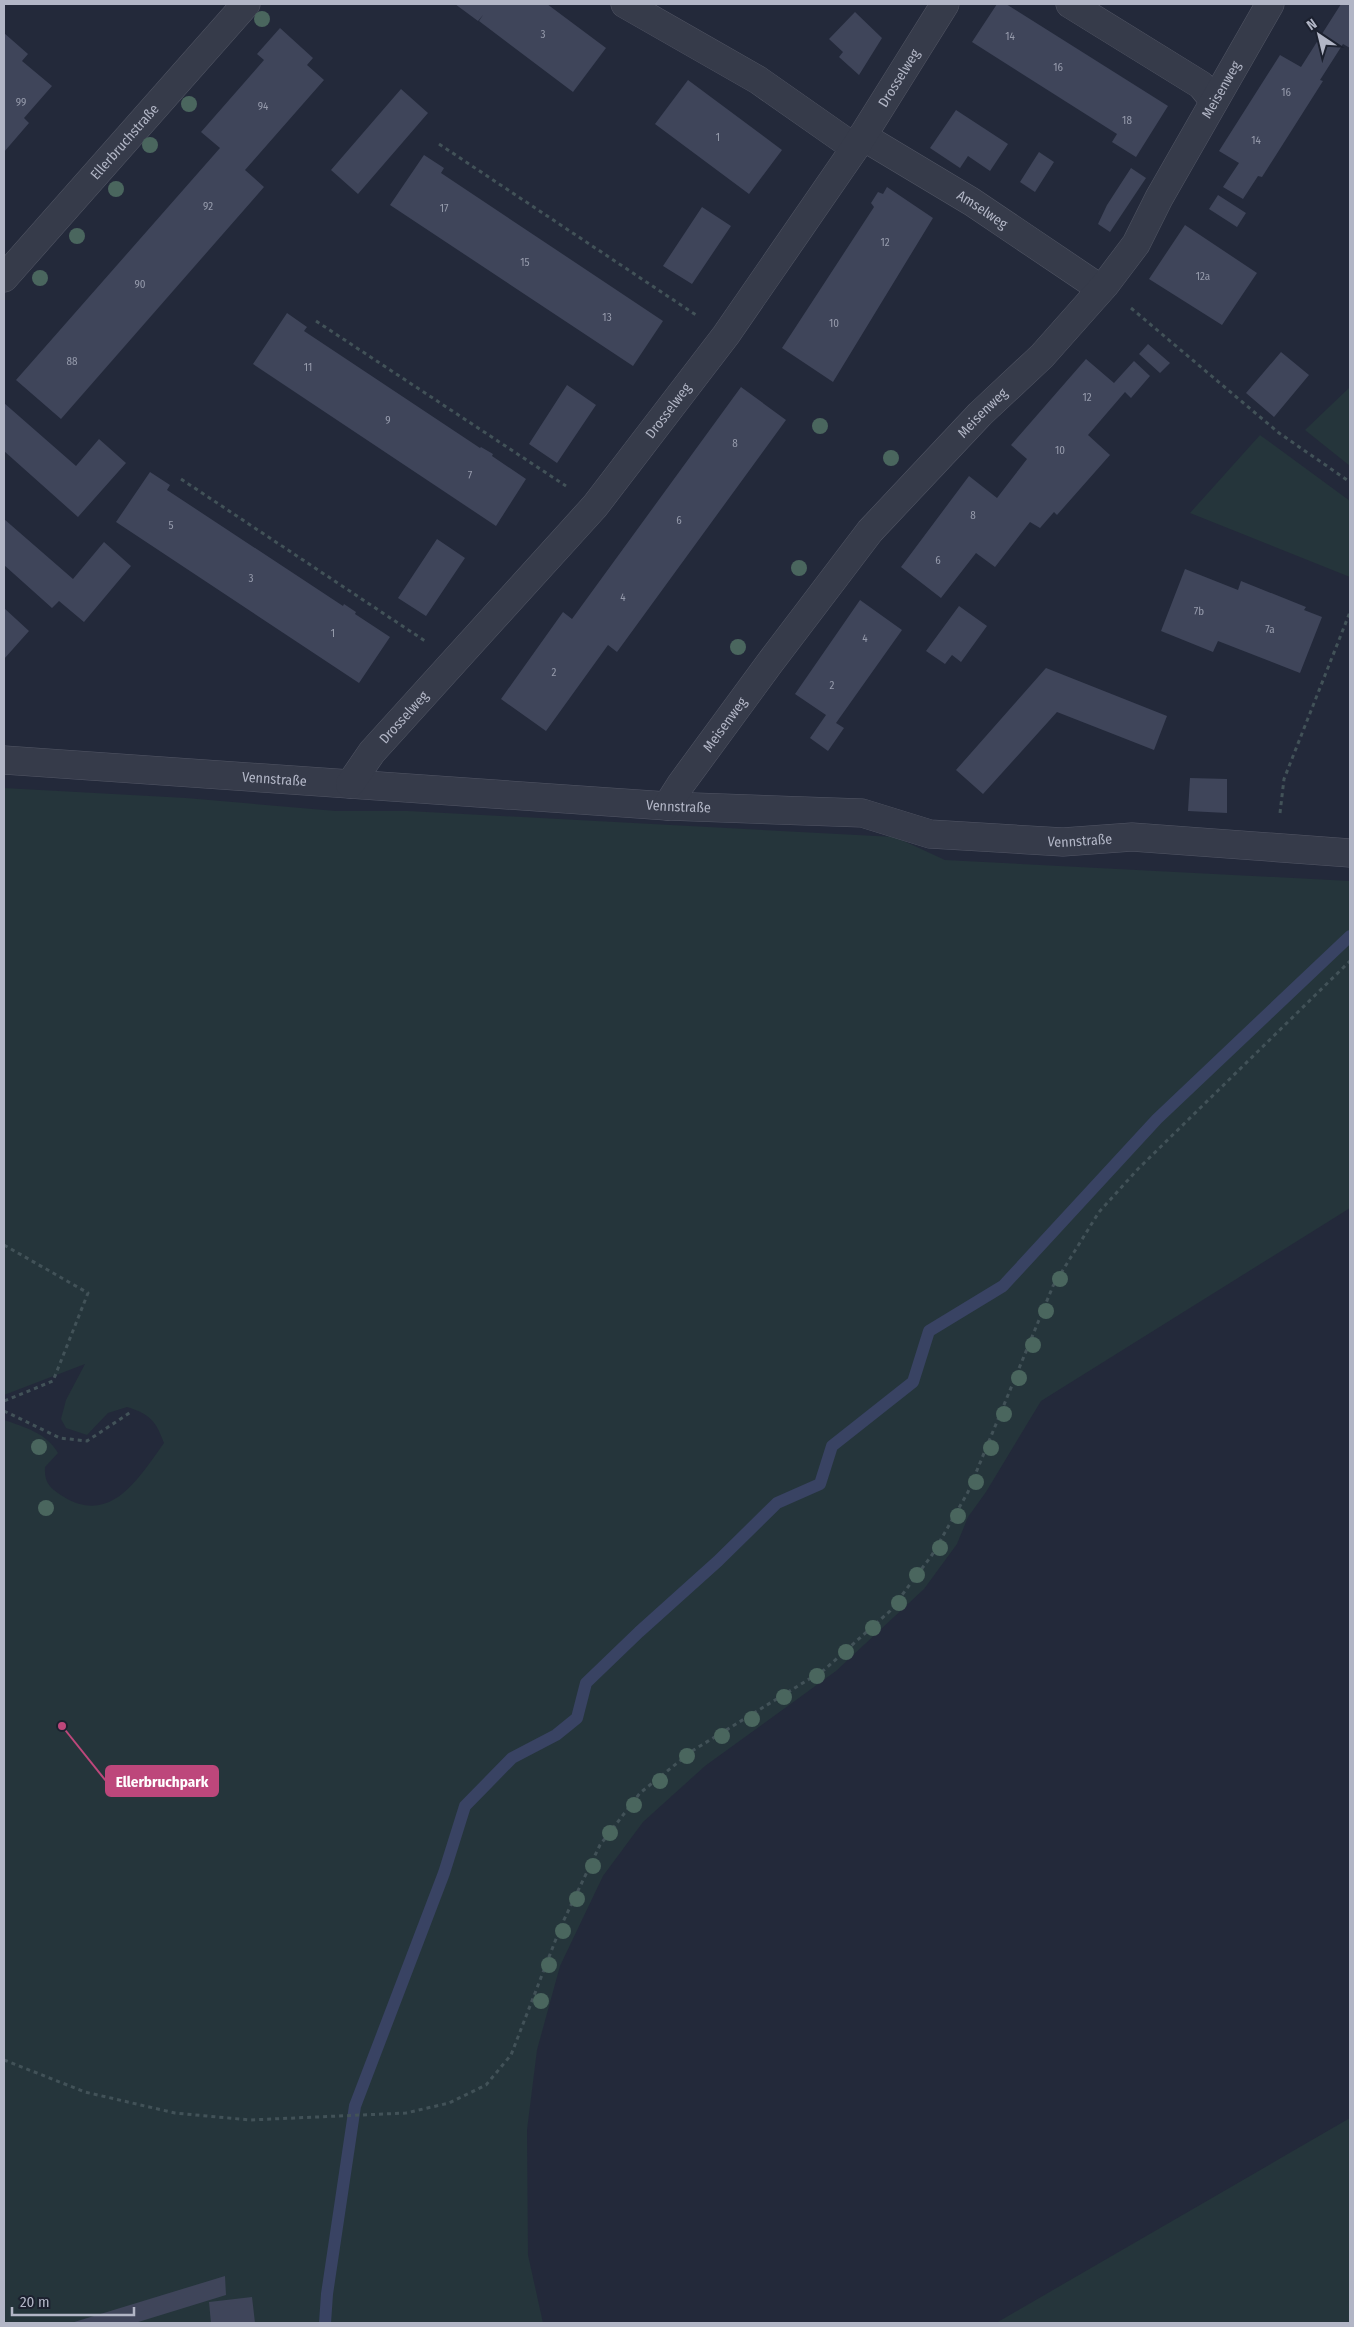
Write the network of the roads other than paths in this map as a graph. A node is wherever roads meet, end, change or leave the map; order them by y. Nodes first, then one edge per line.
1 (246, 4) edge
2 (624, 4) edge
3 (945, 4) edge
4 (1070, 4) edge
5 (1270, 4) edge
6 (1214, 101) junction
7 (858, 142) junction
8 (4, 278) edge
9 (1103, 287) junction
10 (4, 760) edge
11 (350, 784) junction
12 (667, 806) junction
13 (1350, 853) edge

1 - 8 street, Ellerbruchstraße
2 - 7 street, Amselweg
3 - 7 street, Drosselweg
4 - 6 street
5 - 6 street, Meisenweg
6 - 9 street, Meisenweg
7 - 9 street, Amselweg
7 - 11 street, Drosselweg
9 - 12 street, Meisenweg
10 - 11 street, Vennstraße
11 - 12 street, Vennstraße
12 - 13 street, Vennstraße

